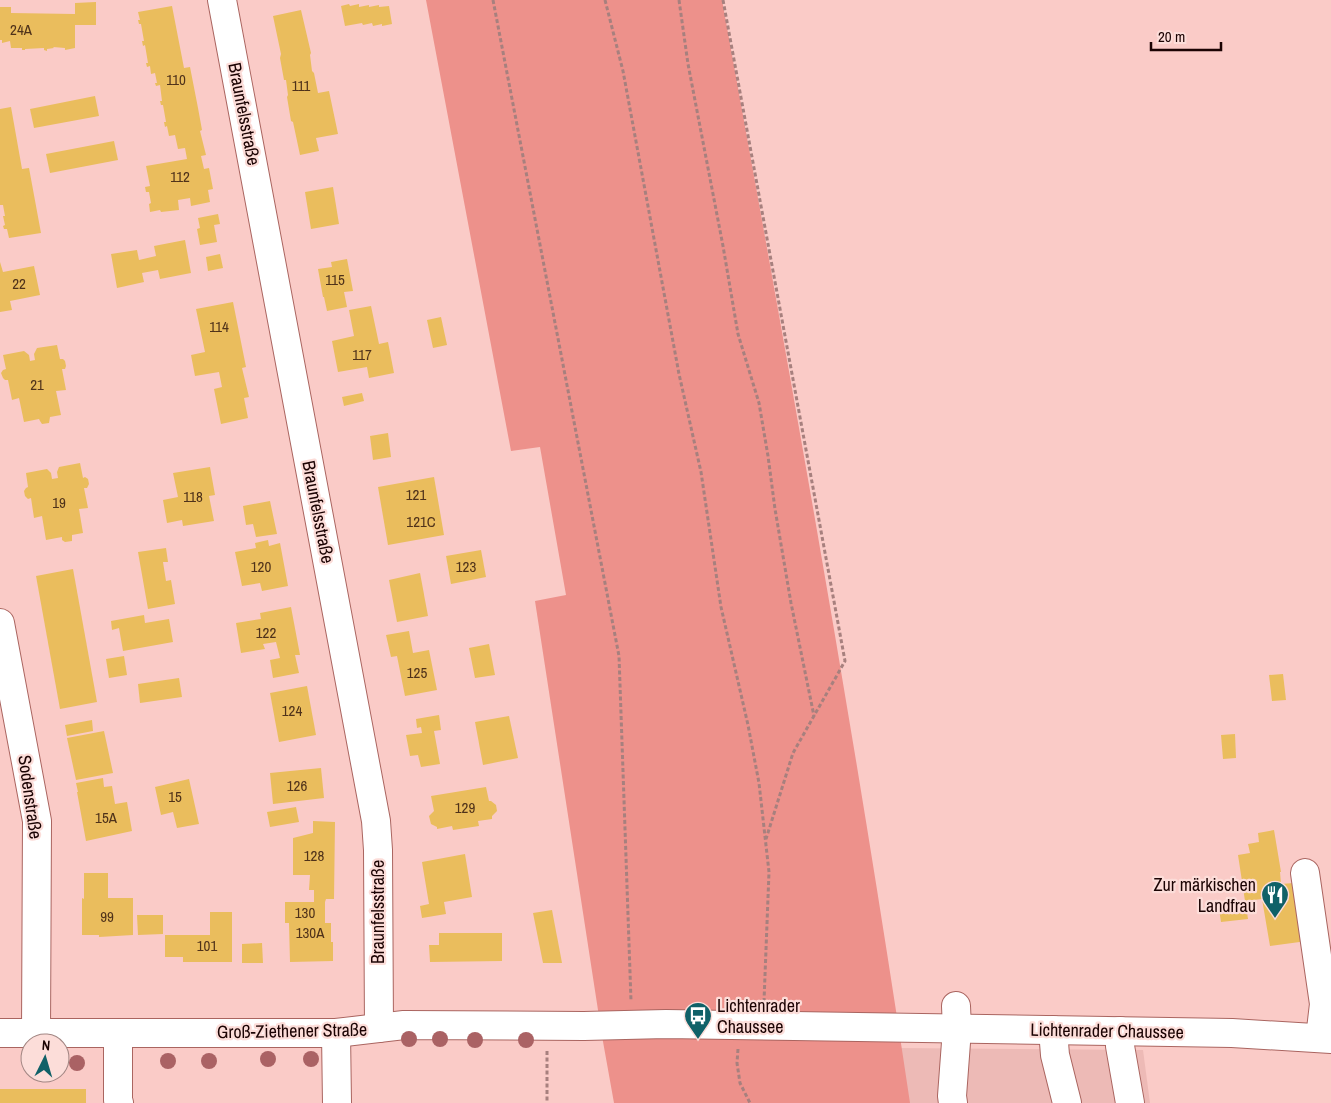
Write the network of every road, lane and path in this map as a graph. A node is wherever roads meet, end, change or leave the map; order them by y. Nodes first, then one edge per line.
1 (222, 0) edge
2 (492, 0) edge
3 (604, 0) edge
4 (679, 0) edge
5 (723, 0) edge
6 (0, 623) edge
7 (814, 716) junction
8 (765, 842) junction
9 (1305, 873) dead end
10 (631, 1001) dead end
11 (761, 1015) junction
12 (957, 1017) junction
13 (584, 1026) joint
14 (379, 1028) junction
15 (1054, 1030) junction
16 (1120, 1031) junction
17 (0, 1033) edge
18 (20, 1033) edge
19 (36, 1033) edge
20 (70, 1033) edge
21 (118, 1033) junction
22 (336, 1033) junction
23 (1326, 1038) edge
24 (547, 1046) dead end
25 (119, 1103) edge
26 (337, 1103) edge
27 (547, 1103) edge
28 (750, 1103) edge
29 (953, 1103) edge
30 (1067, 1103) edge
31 (1130, 1103) edge

1 - 14 street, Braunfelsstraße
2 - 10 path
3 - 8 path
4 - 7 path
5 - 7 path
6 - 19 street, Sodenstraße
7 - 8 path
8 - 11 path
9 - 23 street
11 - 12 street, Lichtenrader Chaussee
11 - 13 street, Lichtenrader Chaussee
11 - 28 path
12 - 15 street, Lichtenrader Chaussee
12 - 29 street
13 - 14 street, Groß-Ziethener Straße
14 - 22 street, Groß-Ziethener Straße
15 - 16 street, Lichtenrader Chaussee
15 - 30 street
16 - 23 street, Lichtenrader Chaussee
16 - 31 street
17 - 18 street, Groß-Ziethener Straße
20 - 21 street, Groß-Ziethener Straße
21 - 22 street, Groß-Ziethener Straße
21 - 25 street
22 - 26 street
24 - 27 path

